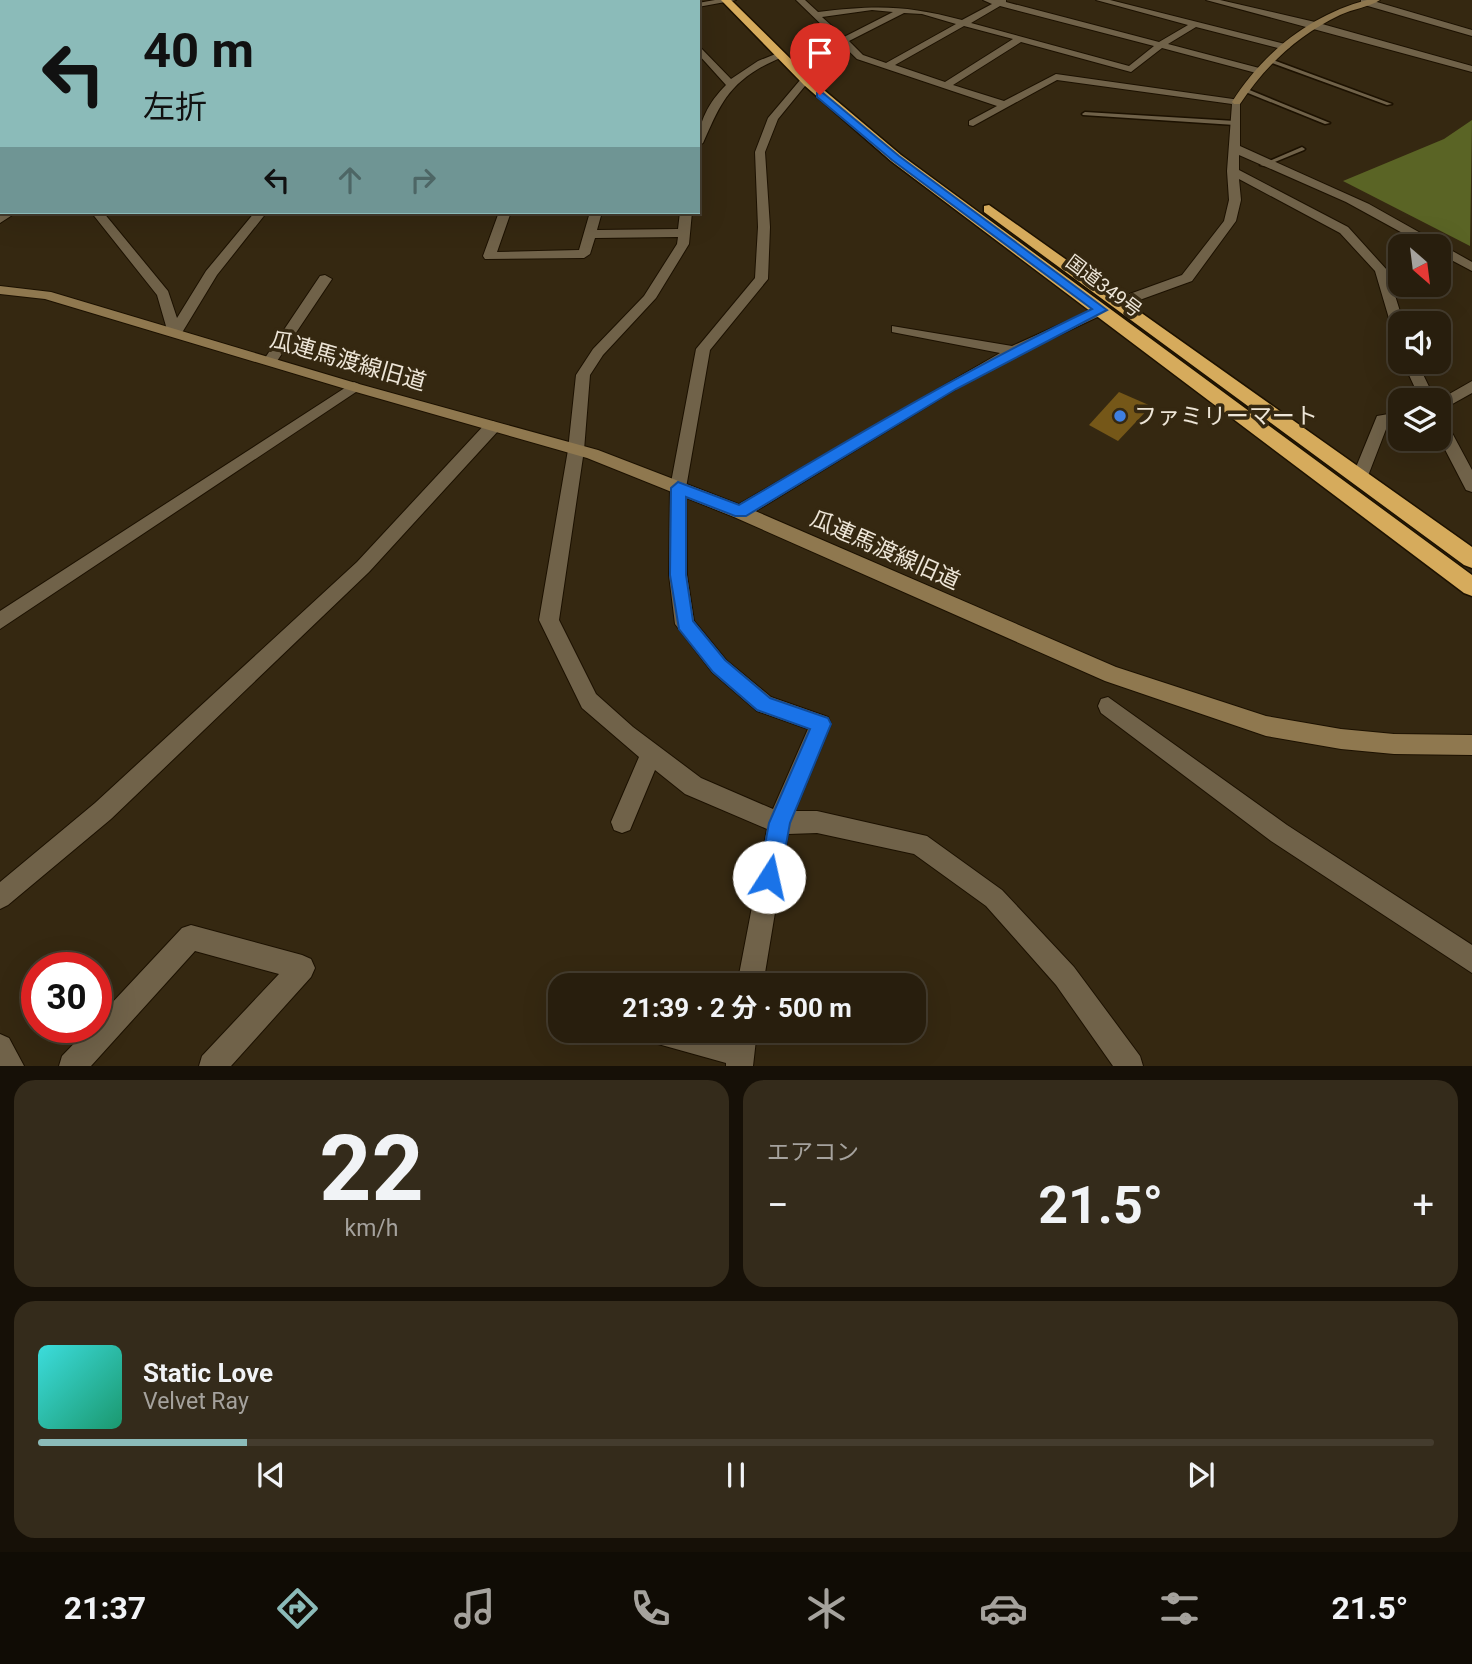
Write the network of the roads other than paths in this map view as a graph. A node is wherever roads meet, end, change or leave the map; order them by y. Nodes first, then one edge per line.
1 (728, 0) edge
2 (742, 0) edge
3 (800, 0) edge
4 (987, 0) edge
5 (1100, 0) edge
6 (1148, 0) edge
7 (1210, 0) edge
8 (1376, 0) edge
9 (1002, 1) edge
10 (1365, 1) edge
11 (700, 5) edge
12 (1133, 8) junction
13 (904, 10) junction
14 (816, 15) junction
15 (965, 22) junction
16 (1195, 24) junction
17 (1312, 24) junction
18 (1471, 33) edge
19 (1021, 38) junction
20 (843, 41) junction
21 (1161, 45) junction
22 (1286, 47) junction
23 (700, 50) edge
24 (778, 57) junction
25 (700, 61) edge
26 (710, 61) junction
27 (1271, 61) junction
28 (887, 66) junction
29 (1131, 69) junction
30 (1472, 69) edge
31 (1260, 71) junction
32 (804, 80) junction
33 (948, 84) junction
34 (731, 85) junction
35 (1113, 85) junction
36 (1245, 90) junction
37 (1237, 102) junction
38 (1389, 104) dead end
39 (1005, 105) junction
40 (1085, 114) dead end
41 (973, 123) dead end
42 (1235, 123) junction
43 (1327, 123) dead end
44 (700, 136) edge
45 (1235, 148) junction
46 (1302, 149) dead end
47 (1263, 165) junction
48 (1233, 171) junction
49 (98, 214) edge
50 (259, 214) edge
51 (504, 214) edge
52 (595, 214) edge
53 (686, 214) edge
54 (684, 233) junction
55 (590, 234) junction
56 (1416, 234) edge
57 (1451, 255) edge
58 (1472, 267) edge
59 (325, 279) dead end
60 (0, 290) edge
61 (1118, 303) junction
62 (1101, 310) junction
63 (1394, 311) edge
64 (897, 329) dead end
65 (175, 333) junction
66 (1014, 351) junction
67 (270, 362) junction
68 (1472, 386) edge
69 (354, 387) junction
70 (1451, 399) edge
71 (1388, 419) edge
72 (493, 426) junction
73 (1451, 445) edge
74 (576, 450) junction
75 (1360, 477) junction
76 (1472, 486) edge
77 (678, 488) junction
78 (740, 512) junction
79 (1472, 559) edge
80 (1472, 587) edge
81 (0, 621) edge
82 (1108, 706) dead end
83 (1472, 745) edge
84 (651, 753) junction
85 (622, 822) dead end
86 (779, 823) junction
87 (0, 897) edge
88 (1472, 960) edge
89 (752, 973) edge
90 (710, 1043) edge
91 (0, 1047) edge
92 (741, 1050) edge
93 (11, 1066) edge
94 (72, 1066) edge
95 (212, 1066) edge
96 (1130, 1066) edge

1 - 11 street
1 - 24 highway, 国道349号
2 - 61 highway, 国道349号
3 - 14 street
4 - 9 street
5 - 12 street
6 - 12 street
7 - 17 street
8 - 10 street
9 - 15 street
9 - 21 street
10 - 17 street
10 - 18 street
12 - 16 street
13 - 14 street
13 - 15 street
13 - 20 street
14 - 20 street
15 - 19 street
15 - 28 street
16 - 21 street
16 - 22 street
17 - 22 street
17 - 30 street
19 - 29 street
19 - 33 street
20 - 28 street
21 - 29 street
21 - 31 street
22 - 27 street
23 - 26 street
24 - 32 highway, 国道349号
24 - 34 street
25 - 26 street
26 - 34 street
27 - 31 street
27 - 38 lane
28 - 33 street
29 - 35 street
31 - 36 street
32 - 62 highway, 国道349号
32 - 77 street
33 - 39 street
34 - 44 street
35 - 37 street
35 - 39 street
36 - 37 street
36 - 43 lane
37 - 42 street
39 - 41 street
40 - 42 lane
42 - 45 street
45 - 47 street
45 - 48 street
46 - 47 lane
47 - 56 street
48 - 61 street
48 - 63 street
49 - 65 street
50 - 65 street
51 - 55 street
52 - 55 street
53 - 54 street
54 - 55 street
54 - 74 street
57 - 58 street
59 - 67 street
60 - 65 street, 瓜連馬渡線旧道
61 - 75 highway, 国道349号
62 - 66 street
62 - 80 highway, 国道349号
64 - 66 street
65 - 67 street, 瓜連馬渡線旧道
66 - 78 street
67 - 69 street, 瓜連馬渡線旧道
68 - 70 street
69 - 72 street, 瓜連馬渡線旧道
69 - 81 street
71 - 75 street
72 - 74 street, 瓜連馬渡線旧道
72 - 87 street
73 - 76 street
74 - 77 street, 瓜連馬渡線旧道
74 - 84 street
75 - 79 highway, 国道349号
77 - 78 street, 瓜連馬渡線旧道
77 - 86 street
78 - 83 street, 瓜連馬渡線旧道
82 - 88 street
84 - 85 street
84 - 86 street
86 - 89 street
86 - 96 street
90 - 92 street
91 - 93 street
94 - 95 street

